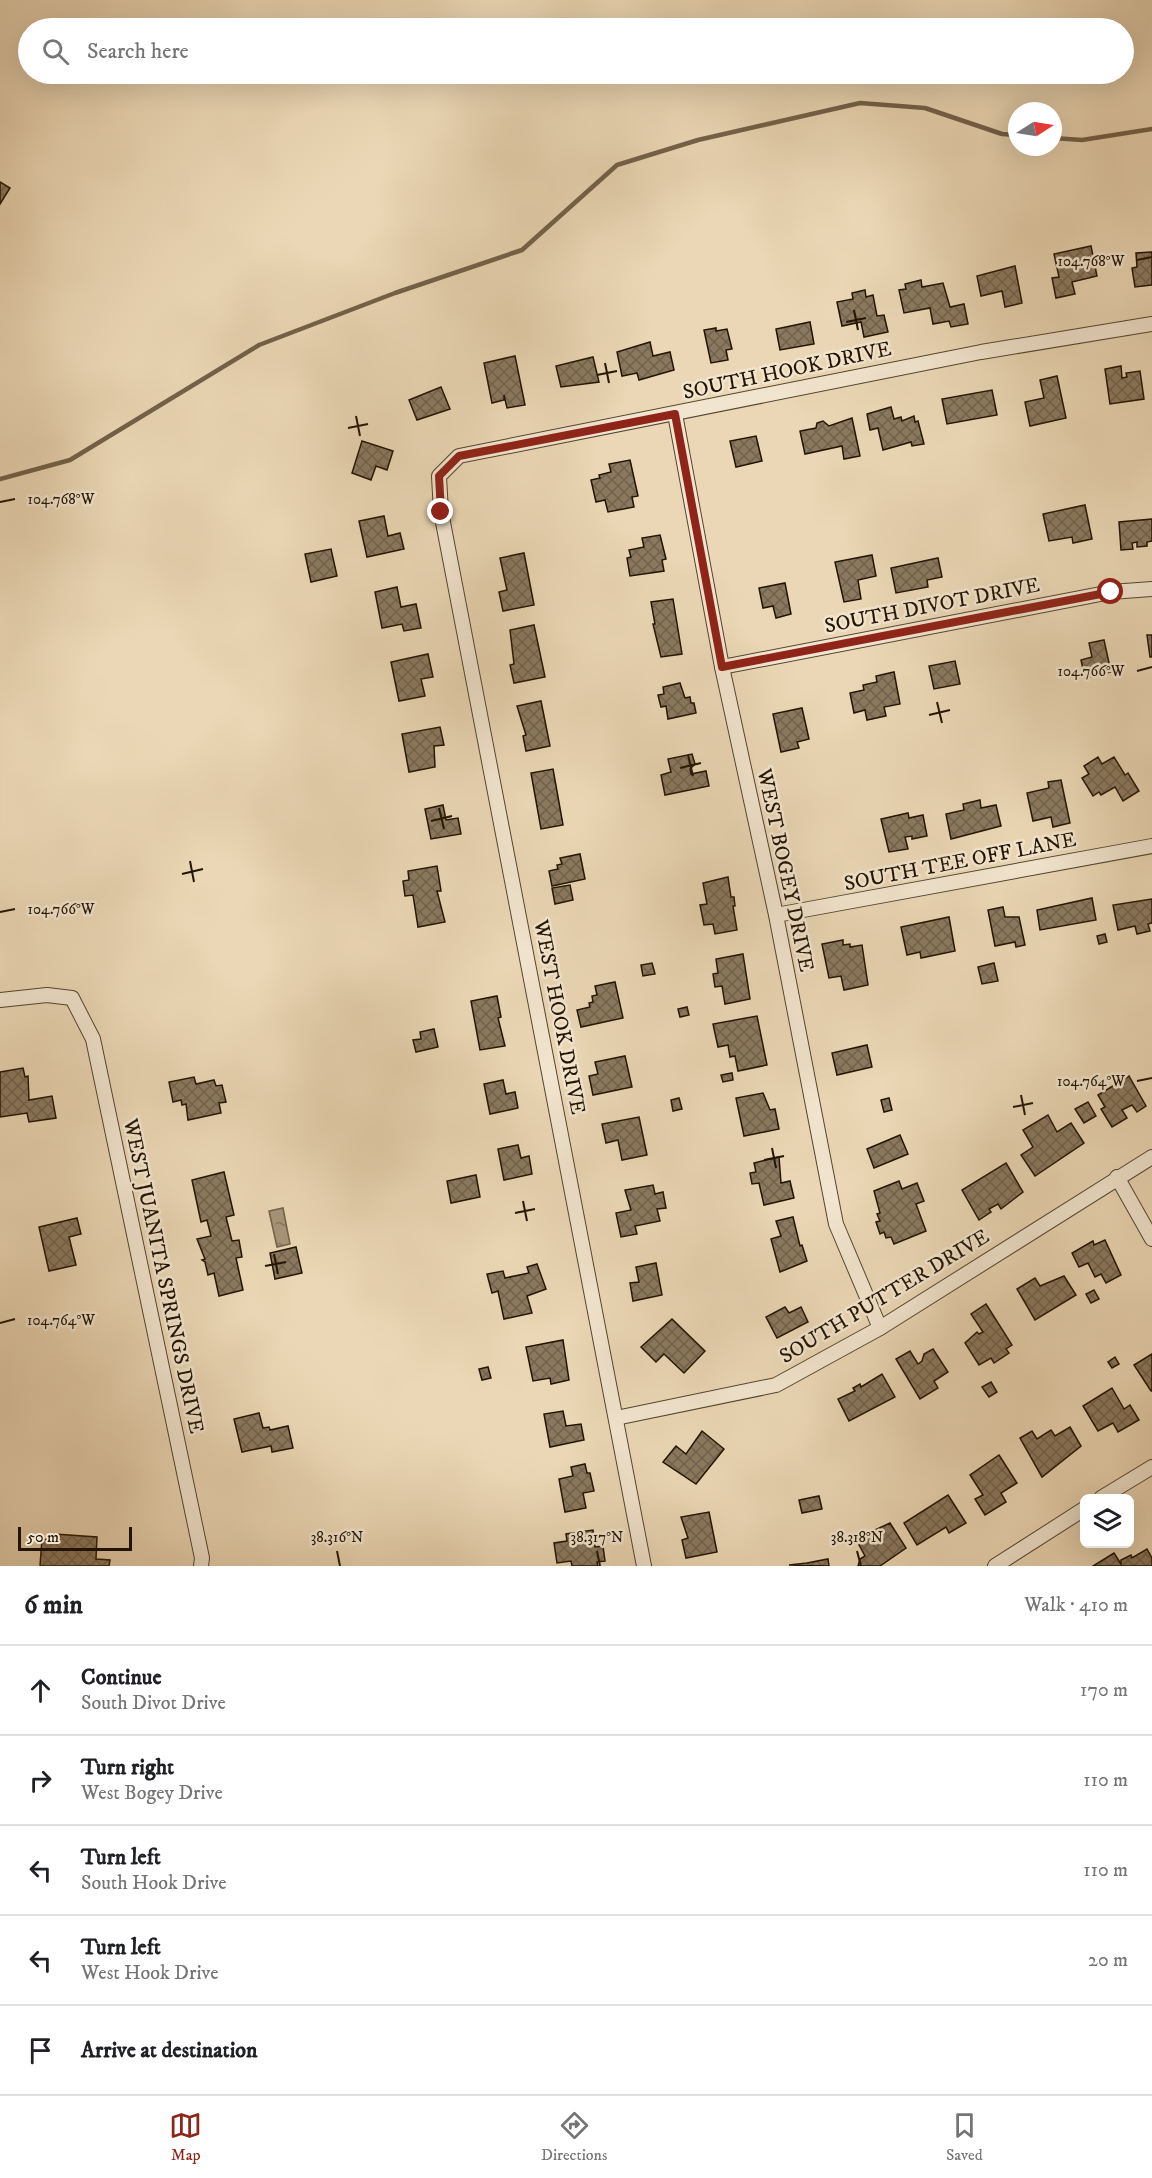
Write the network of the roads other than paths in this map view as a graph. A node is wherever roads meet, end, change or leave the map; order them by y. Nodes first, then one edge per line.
1 (1152, 324) edge
2 (675, 414) junction
3 (439, 476) joint
4 (1152, 589) edge
5 (722, 667) junction
6 (1152, 846) edge
7 (776, 915) junction
8 (0, 1000) edge
9 (1152, 1157) edge
10 (1118, 1177) junction
11 (1152, 1239) edge
12 (880, 1328) junction
13 (616, 1418) junction
14 (1152, 1467) edge
15 (1108, 1494) edge
16 (1080, 1512) edge
17 (201, 1566) edge
18 (644, 1566) edge
19 (995, 1566) edge

1 - 2 street, SOUTH HOOK DRIVE
2 - 3 street, SOUTH HOOK DRIVE
2 - 5 street, WEST BOGEY DRIVE
3 - 13 street, WEST HOOK DRIVE
4 - 5 street, SOUTH DIVOT DRIVE
5 - 7 street, WEST BOGEY DRIVE
6 - 7 street, SOUTH TEE OFF LANE
7 - 12 street, WEST BOGEY DRIVE
8 - 17 street, WEST JUANITA SPRINGS DRIVE
9 - 10 street, SOUTH PUTTER DRIVE
10 - 11 street
10 - 12 street, SOUTH PUTTER DRIVE
12 - 13 street, SOUTH PUTTER DRIVE
13 - 18 street, WEST HOOK DRIVE
14 - 15 street
16 - 19 street

